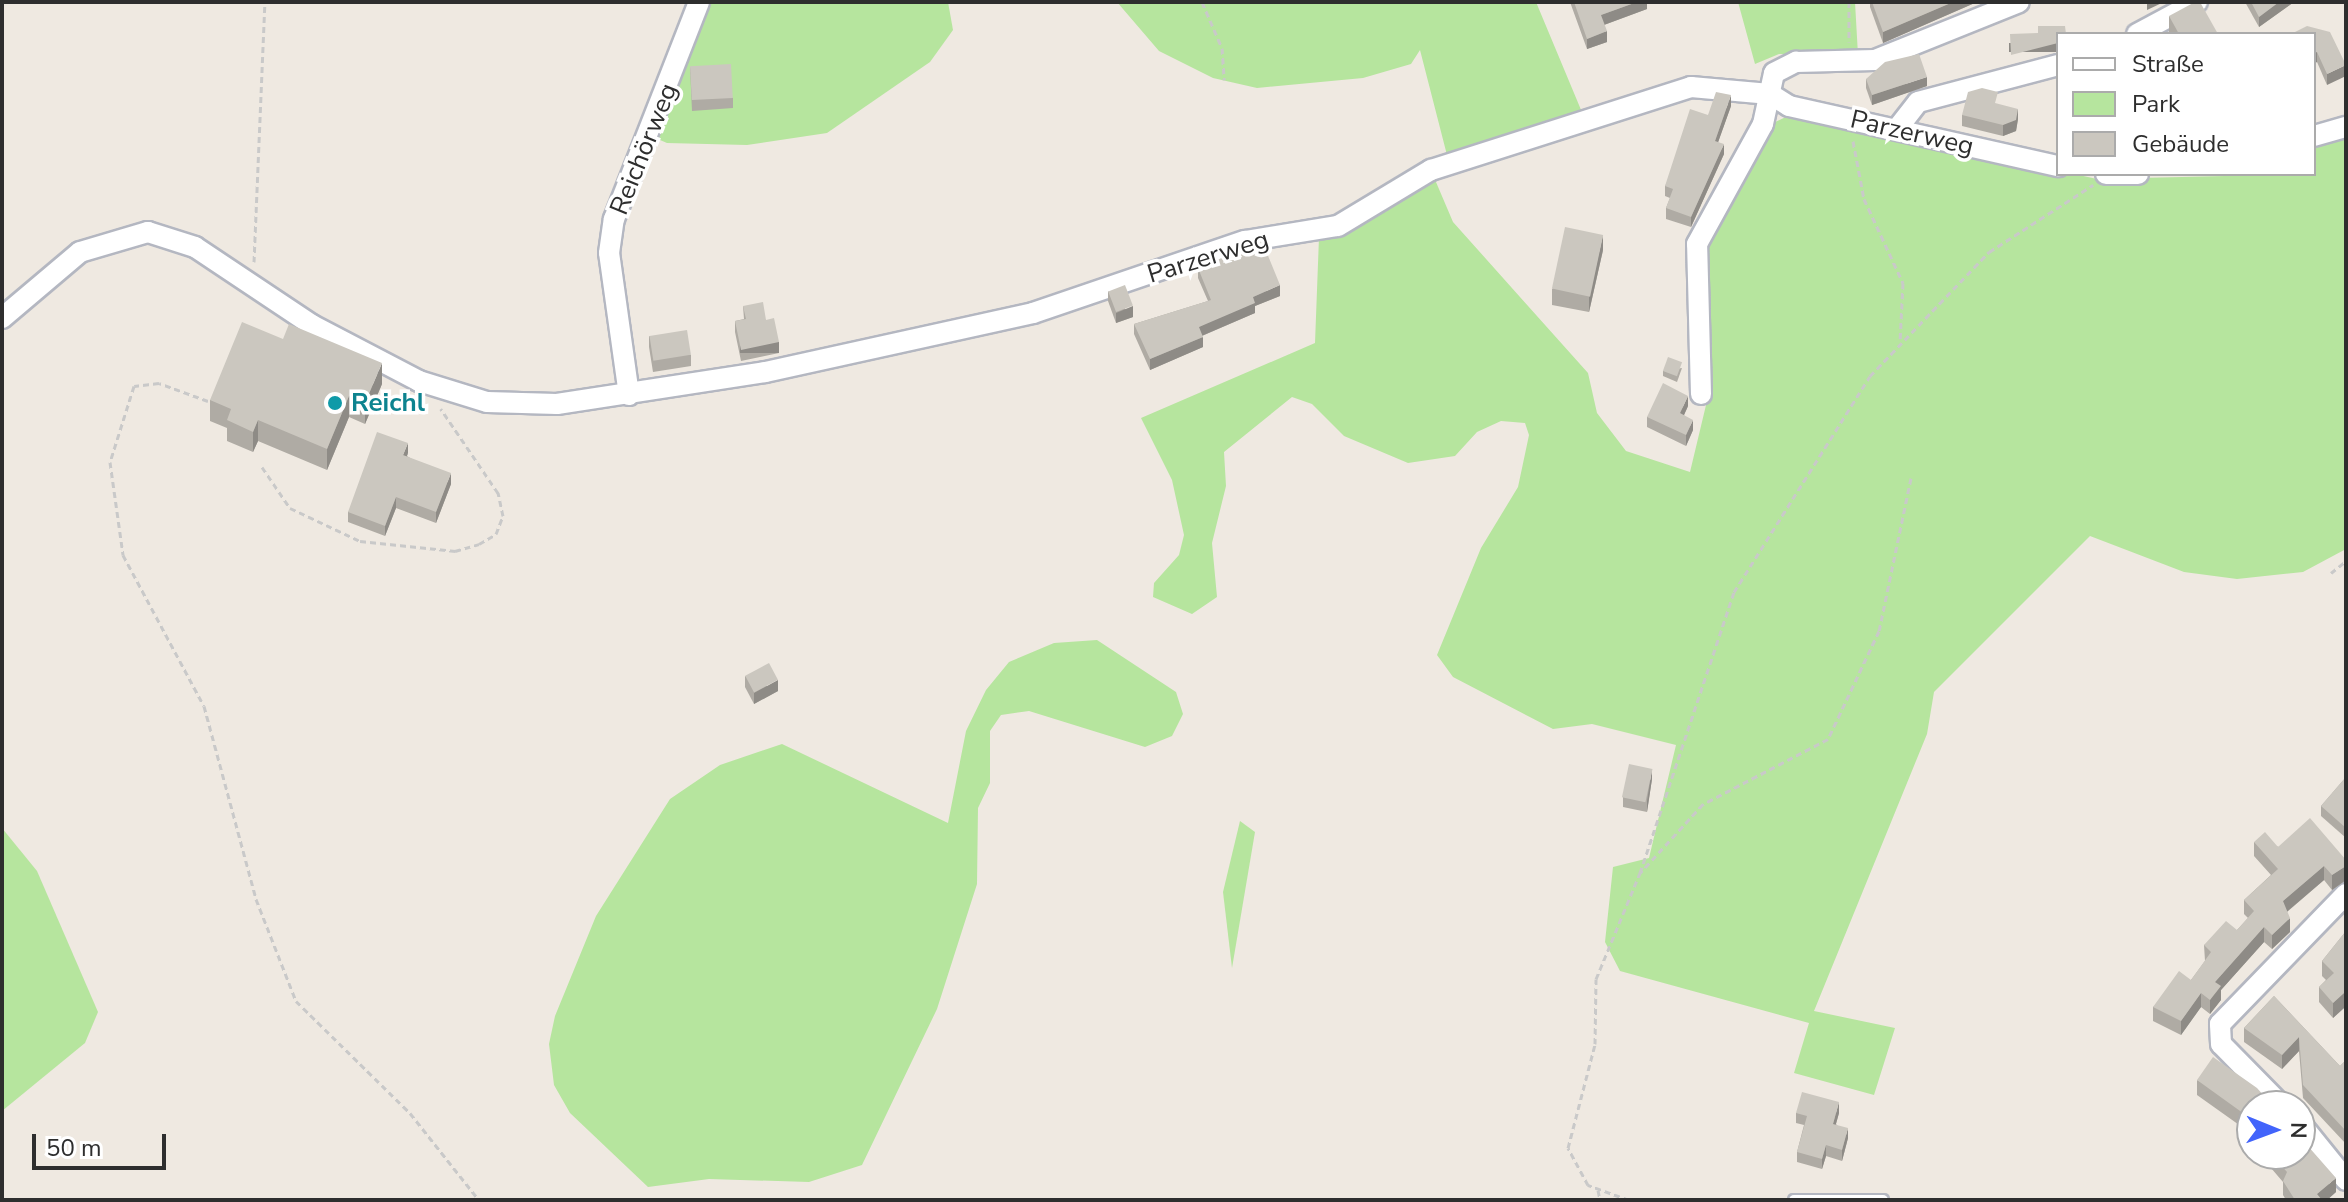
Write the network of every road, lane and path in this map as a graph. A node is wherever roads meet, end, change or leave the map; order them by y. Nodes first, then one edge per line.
1 (265, 2) edge
2 (699, 2) edge
3 (1202, 2) edge
4 (1849, 2) edge
5 (2019, 2) edge
6 (2197, 2) edge
7 (2141, 32) edge
8 (1849, 62) junction
9 (2056, 66) edge
10 (1224, 80) dead end
11 (1770, 94) junction
12 (1852, 119) junction
13 (2346, 127) edge
14 (1897, 129) junction
15 (2316, 135) edge
16 (2056, 166) edge
17 (2105, 176) edge
18 (246, 285) junction
19 (2, 318) edge
20 (1899, 346) junction
21 (442, 390) junction
22 (1701, 394) dead end
23 (629, 395) junction
24 (208, 401) edge
25 (262, 467) dead end
26 (1911, 478) dead end
27 (2346, 561) edge
28 (2331, 573) dead end
29 (1640, 873) junction
30 (2346, 894) edge
31 (2266, 1090) edge
32 (2316, 1143) edge
33 (2346, 1180) edge
34 (1598, 1190) junction
35 (479, 1200) edge
36 (1600, 1200) edge
37 (1629, 1200) edge
38 (1794, 1200) edge
39 (1883, 1200) edge

1 - 18 path
2 - 23 street, Reichörweg
3 - 10 path
4 - 8 path
5 - 8 street
6 - 7 street
8 - 11 street
9 - 14 street
11 - 12 street, Parzerweg
11 - 22 street
11 - 23 street, Parzerweg
12 - 14 street, Parzerweg
12 - 20 path
13 - 15 street
14 - 16 street, Parzerweg
17 - 20 path
18 - 19 street, Parzerweg
18 - 21 street, Parzerweg
20 - 29 path
21 - 23 street, Parzerweg
21 - 25 path
24 - 35 path
26 - 29 path
27 - 28 path
29 - 34 path
30 - 31 street
32 - 33 street
34 - 36 path
34 - 37 path
38 - 39 lane

